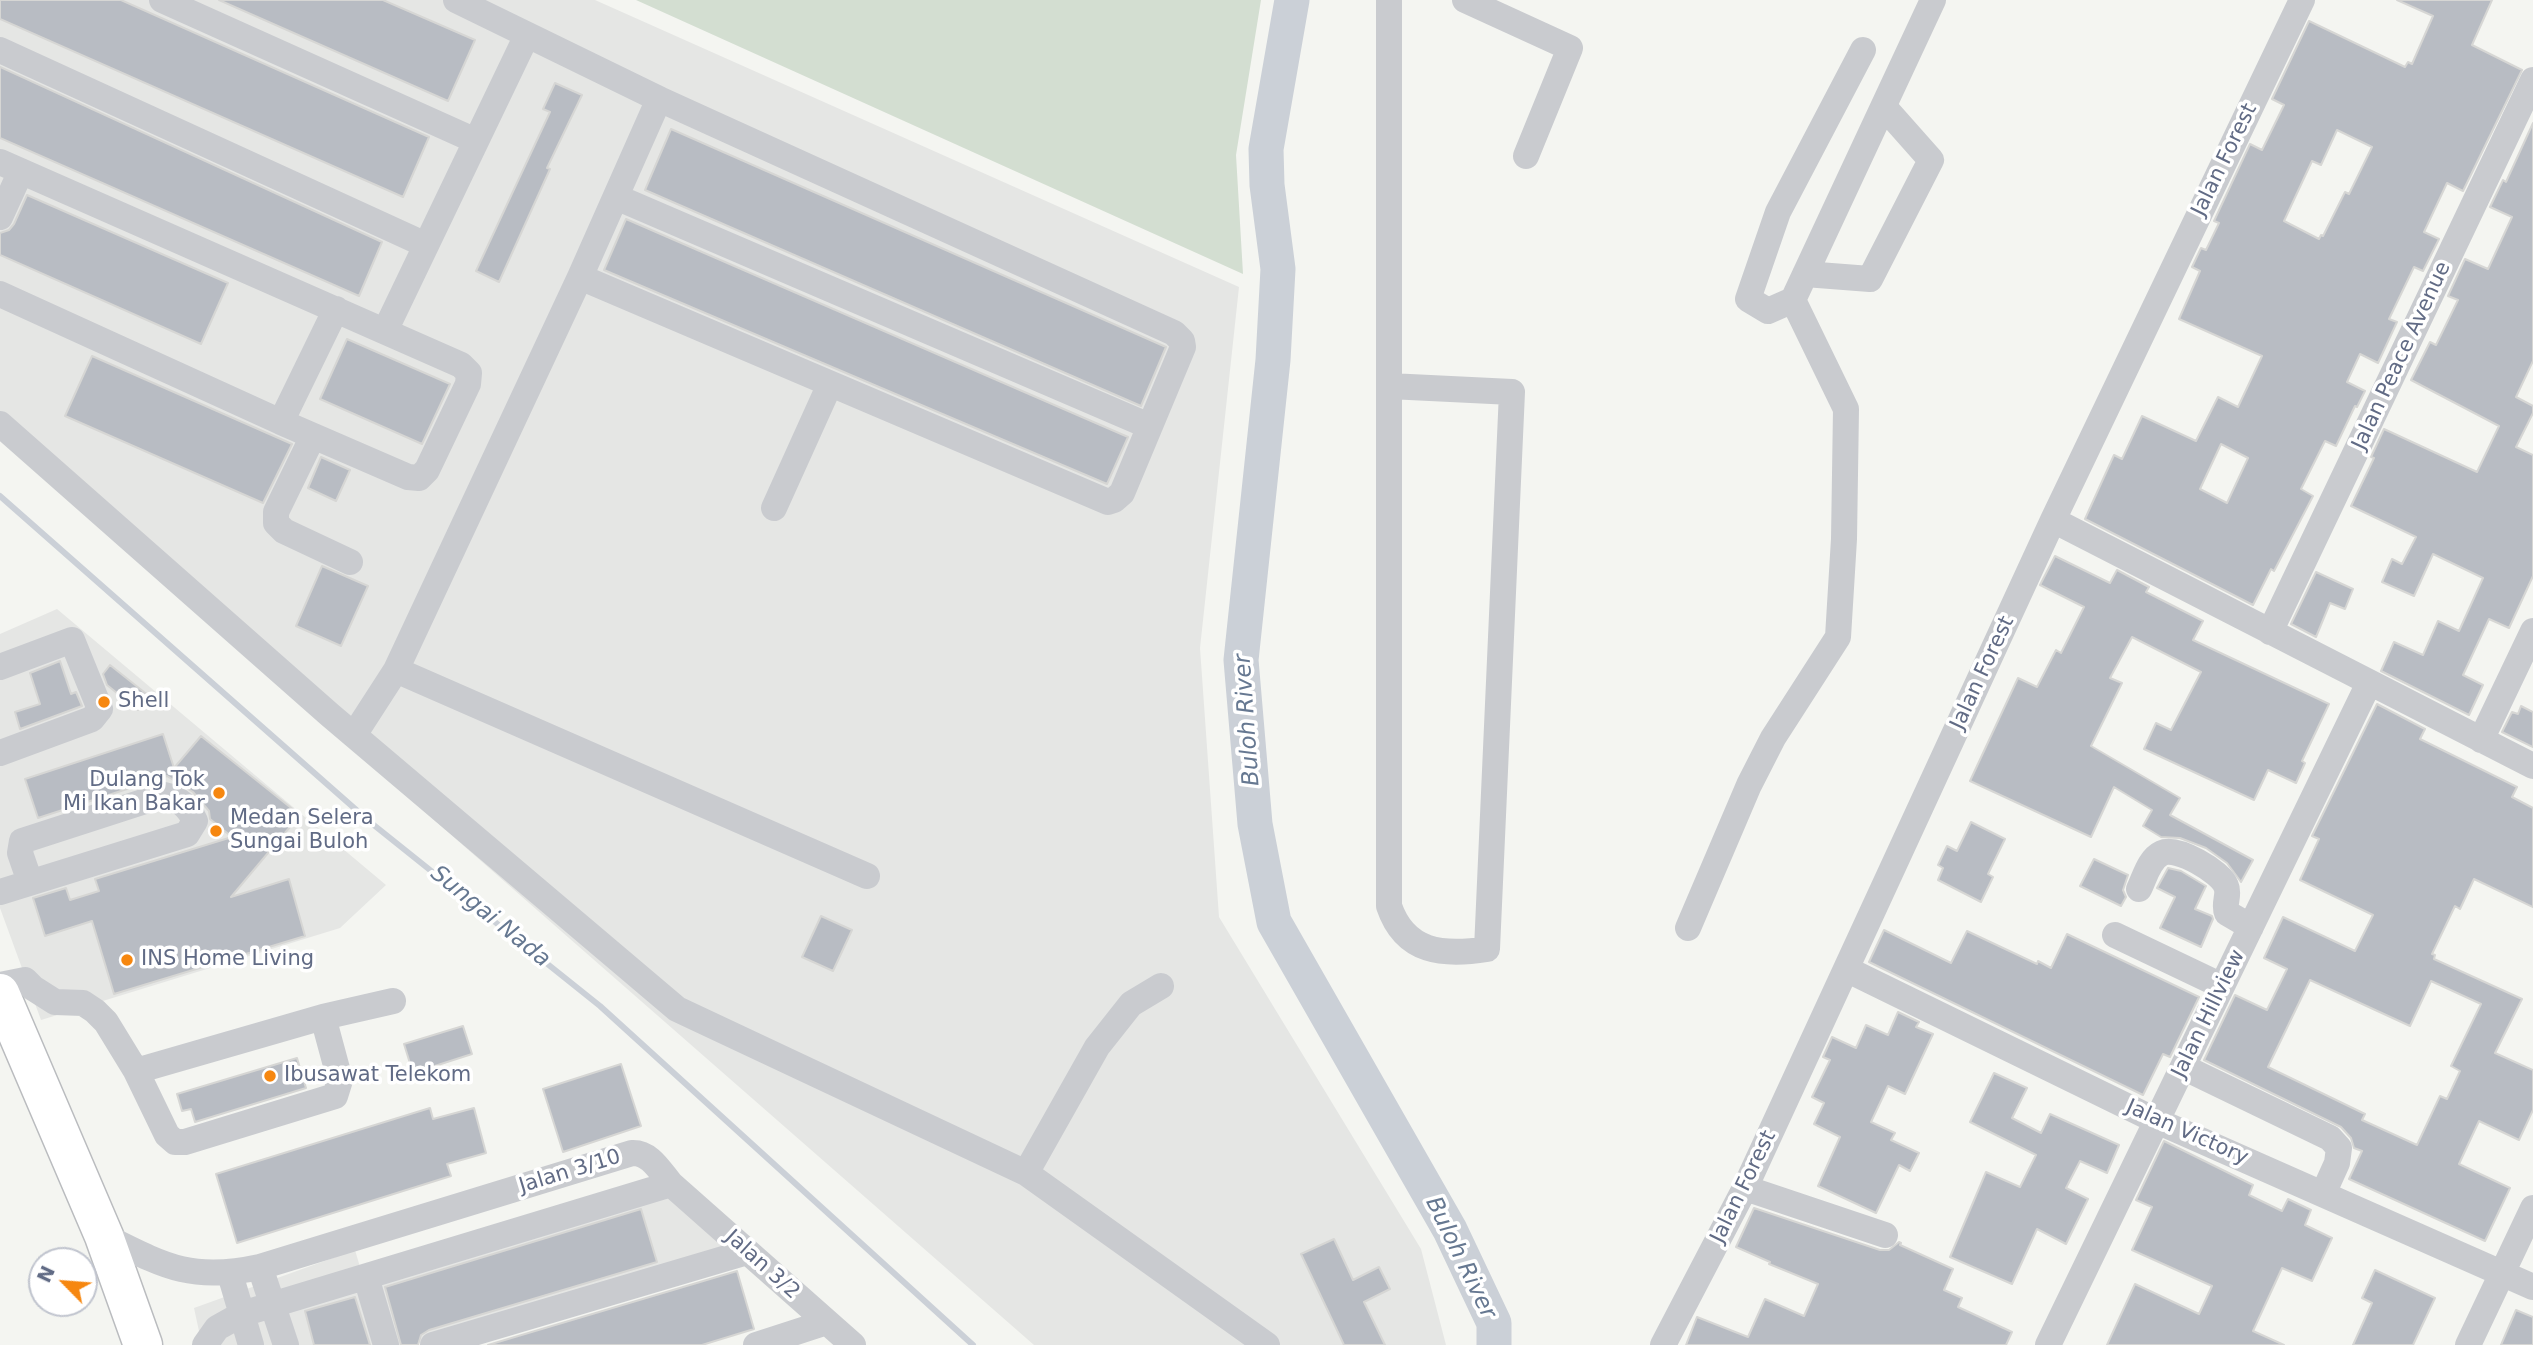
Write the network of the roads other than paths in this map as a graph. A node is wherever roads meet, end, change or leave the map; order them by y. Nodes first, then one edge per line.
1 (162, 0) edge
2 (456, 0) edge
3 (1389, 0) edge
4 (1465, 0) edge
5 (1933, 0) edge
6 (2302, 0) edge
7 (527, 35) junction
8 (0, 50) edge
9 (1863, 50) dead end
10 (2533, 80) edge
11 (659, 99) junction
12 (1884, 107) junction
13 (476, 141) junction
14 (1526, 156) dead end
15 (10, 166) edge
16 (616, 197) junction
17 (0, 217) edge
18 (426, 245) junction
19 (1805, 274) junction
20 (580, 277) junction
21 (0, 295) edge
22 (1793, 300) junction
23 (336, 309) junction
24 (385, 331) junction
25 (830, 384) junction
26 (1389, 386) junction
27 (281, 422) junction
28 (0, 424) edge
29 (1149, 426) junction
30 (313, 436) junction
31 (774, 508) dead end
32 (2053, 520) junction
33 (350, 562) dead end
34 (2533, 631) edge
35 (2270, 632) junction
36 (0, 667) edge
37 (396, 670) junction
38 (2370, 683) junction
39 (354, 735) junction
40 (2481, 740) junction
41 (0, 753) edge
42 (2533, 766) edge
43 (867, 876) dead end
44 (30, 882) junction
45 (2139, 889) dead end
46 (0, 892) edge
47 (2251, 927) junction
48 (1688, 929) dead end
49 (2115, 935) dead end
50 (1846, 969) junction
51 (0, 985) edge
52 (1161, 986) dead end
53 (2222, 986) junction
54 (0, 993) edge
55 (393, 1001) dead end
56 (323, 1017) junction
57 (2183, 1067) junction
58 (136, 1071) junction
59 (2157, 1121) junction
60 (1026, 1173) junction
61 (671, 1184) junction
62 (1745, 1188) junction
63 (2323, 1194) junction
64 (2533, 1208) edge
65 (1885, 1235) dead end
66 (104, 1236) junction
67 (747, 1252) junction
68 (260, 1267) junction
69 (2502, 1272) junction
70 (230, 1273) junction
71 (366, 1277) junction
72 (2533, 1287) edge
73 (273, 1306) junction
74 (242, 1314) junction
75 (827, 1322) junction
76 (143, 1345) edge
77 (205, 1345) edge
78 (251, 1345) edge
79 (286, 1345) edge
80 (386, 1345) edge
81 (433, 1345) edge
82 (756, 1345) edge
83 (853, 1345) edge
84 (1267, 1345) edge
85 (1663, 1345) edge
86 (2048, 1345) edge
87 (2468, 1345) edge

1 - 13 street
2 - 7 street
3 - 26 street
4 - 14 street
5 - 12 street
6 - 32 street, Jalan Forest
7 - 11 street
7 - 13 street
8 - 18 street
9 - 22 street
10 - 35 street, Jalan Peace Avenue
11 - 16 street
11 - 29 street
12 - 19 street
12 - 19 street
13 - 18 street
15 - 17 street
15 - 23 street
16 - 20 street
16 - 29 street
18 - 24 street
19 - 22 street
20 - 25 street
20 - 37 street
21 - 27 street
22 - 48 street
23 - 24 street
23 - 27 street
24 - 30 street
25 - 29 street
25 - 31 street
26 - 26 street
27 - 30 street
28 - 39 street
30 - 33 street
32 - 35 street
32 - 50 street, Jalan Forest
34 - 40 street
35 - 38 street
36 - 41 street
37 - 39 street
37 - 43 street
38 - 40 street
38 - 47 street, Jalan Hillview
39 - 60 street
40 - 42 street
44 - 44 street
44 - 46 street
45 - 47 street
47 - 53 street, Jalan Hillview
49 - 53 street
50 - 59 street, Jalan Victory
50 - 62 street, Jalan Forest
51 - 58 street
52 - 60 street
53 - 57 street, Jalan Hillview
54 - 66 highway
55 - 56 street
56 - 58 street
56 - 58 street
57 - 59 street, Jalan Hillview
57 - 63 street
59 - 63 street, Jalan Victory
59 - 86 street, Jalan Hillview
60 - 84 street
61 - 67 street, Jalan 3/2
61 - 68 street, Jalan 3/10
61 - 71 street, Jalan 3/10
62 - 65 street
62 - 85 street, Jalan Forest
63 - 69 street, Jalan Victory
64 - 69 street
66 - 70 street, Jalan 3/10
66 - 76 highway
67 - 75 street, Jalan 3/2
67 - 81 street
68 - 70 street, Jalan 3/10
68 - 73 street
69 - 72 street, Jalan Victory
69 - 87 street
70 - 74 street
71 - 73 street, Jalan 3/10
71 - 80 street
73 - 74 street, Jalan 3/10
73 - 79 street
74 - 77 street, Jalan 3/10
74 - 78 street
75 - 82 street
75 - 83 street, Jalan 3/2

